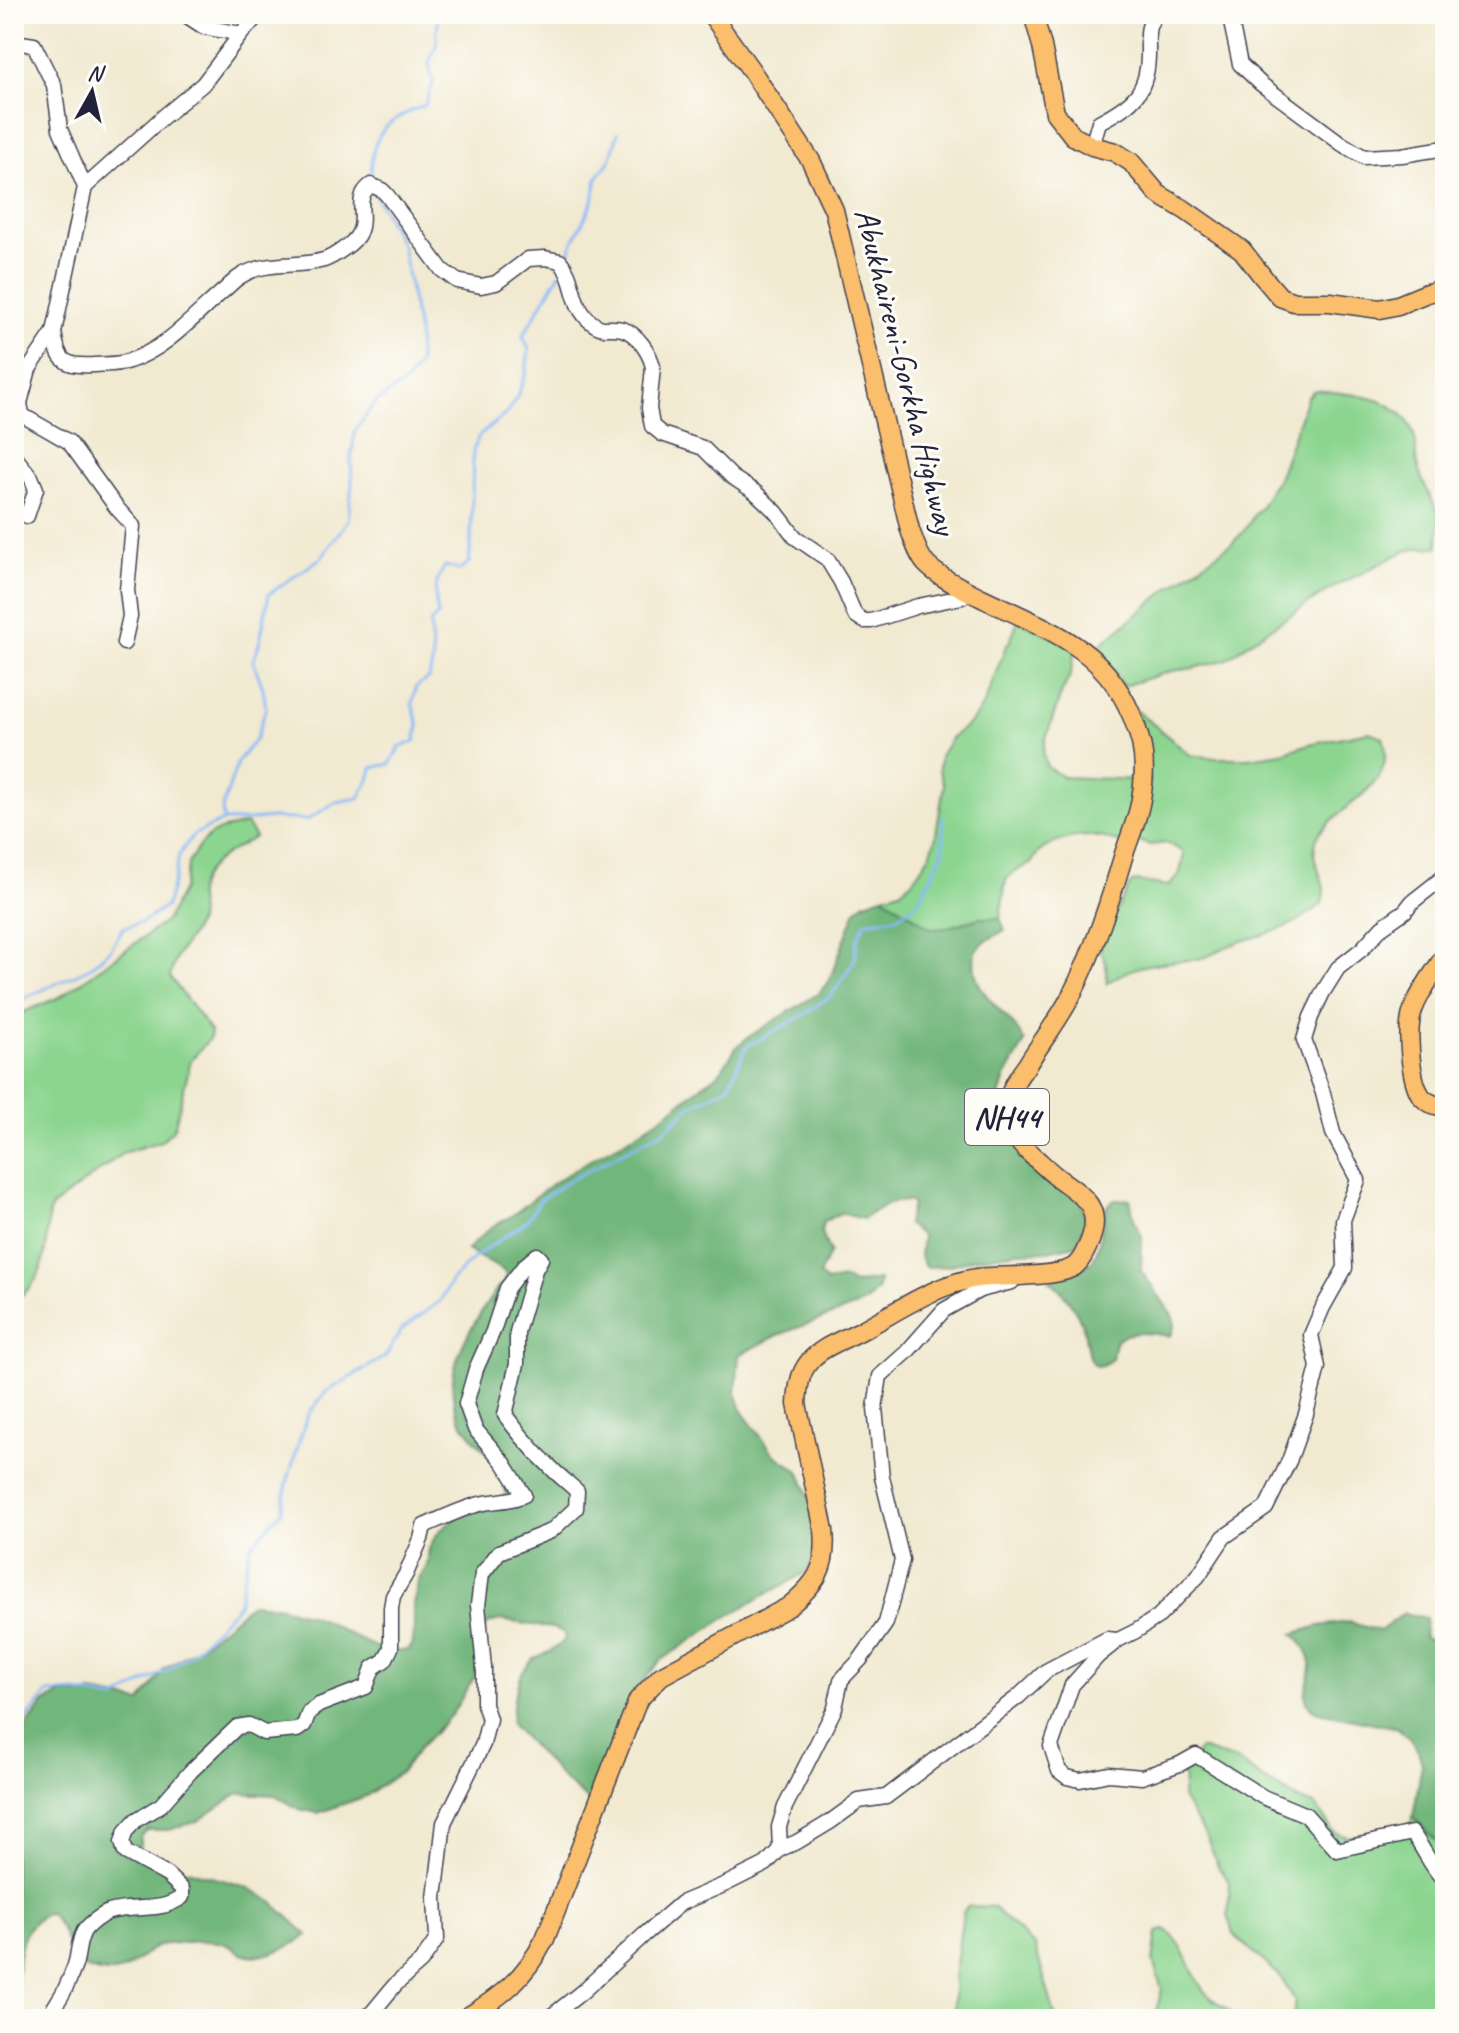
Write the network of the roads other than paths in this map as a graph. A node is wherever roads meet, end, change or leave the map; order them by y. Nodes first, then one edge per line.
1 (184, 14) edge
2 (259, 14) edge
3 (711, 14) edge
4 (1033, 14) edge
5 (1156, 14) edge
6 (1226, 14) edge
7 (241, 34) junction
8 (14, 42) edge
9 (1092, 146) junction
10 (1445, 148) edge
11 (85, 187) junction
12 (1445, 292) edge
13 (54, 332) junction
14 (17, 408) edge
15 (14, 456) edge
16 (27, 516) dead end
17 (968, 591) junction
18 (124, 643) dead end
19 (1445, 876) edge
20 (1445, 955) edge
21 (1445, 1108) edge
22 (1032, 1276) junction
23 (1118, 1640) junction
24 (780, 1849) junction
25 (1445, 1881) edge
26 (49, 2019) edge
27 (361, 2019) edge
28 (464, 2019) edge
29 (548, 2019) edge

1 - 7 street
2 - 7 street
3 - 17 main road, Abukhaireni-Gorkha Highway / NH44
4 - 9 main road
5 - 9 street
6 - 10 street
7 - 11 street
8 - 11 street
9 - 12 main road
11 - 13 street
13 - 14 street
13 - 17 street
14 - 18 street
15 - 16 street
17 - 22 main road, Abukhaireni-Gorkha Highway / NH44
19 - 23 street
20 - 21 main road
22 - 24 street
22 - 28 main road, Abukhaireni-Gorkha Highway / NH44
23 - 24 street
23 - 25 street
24 - 29 street
26 - 27 street

